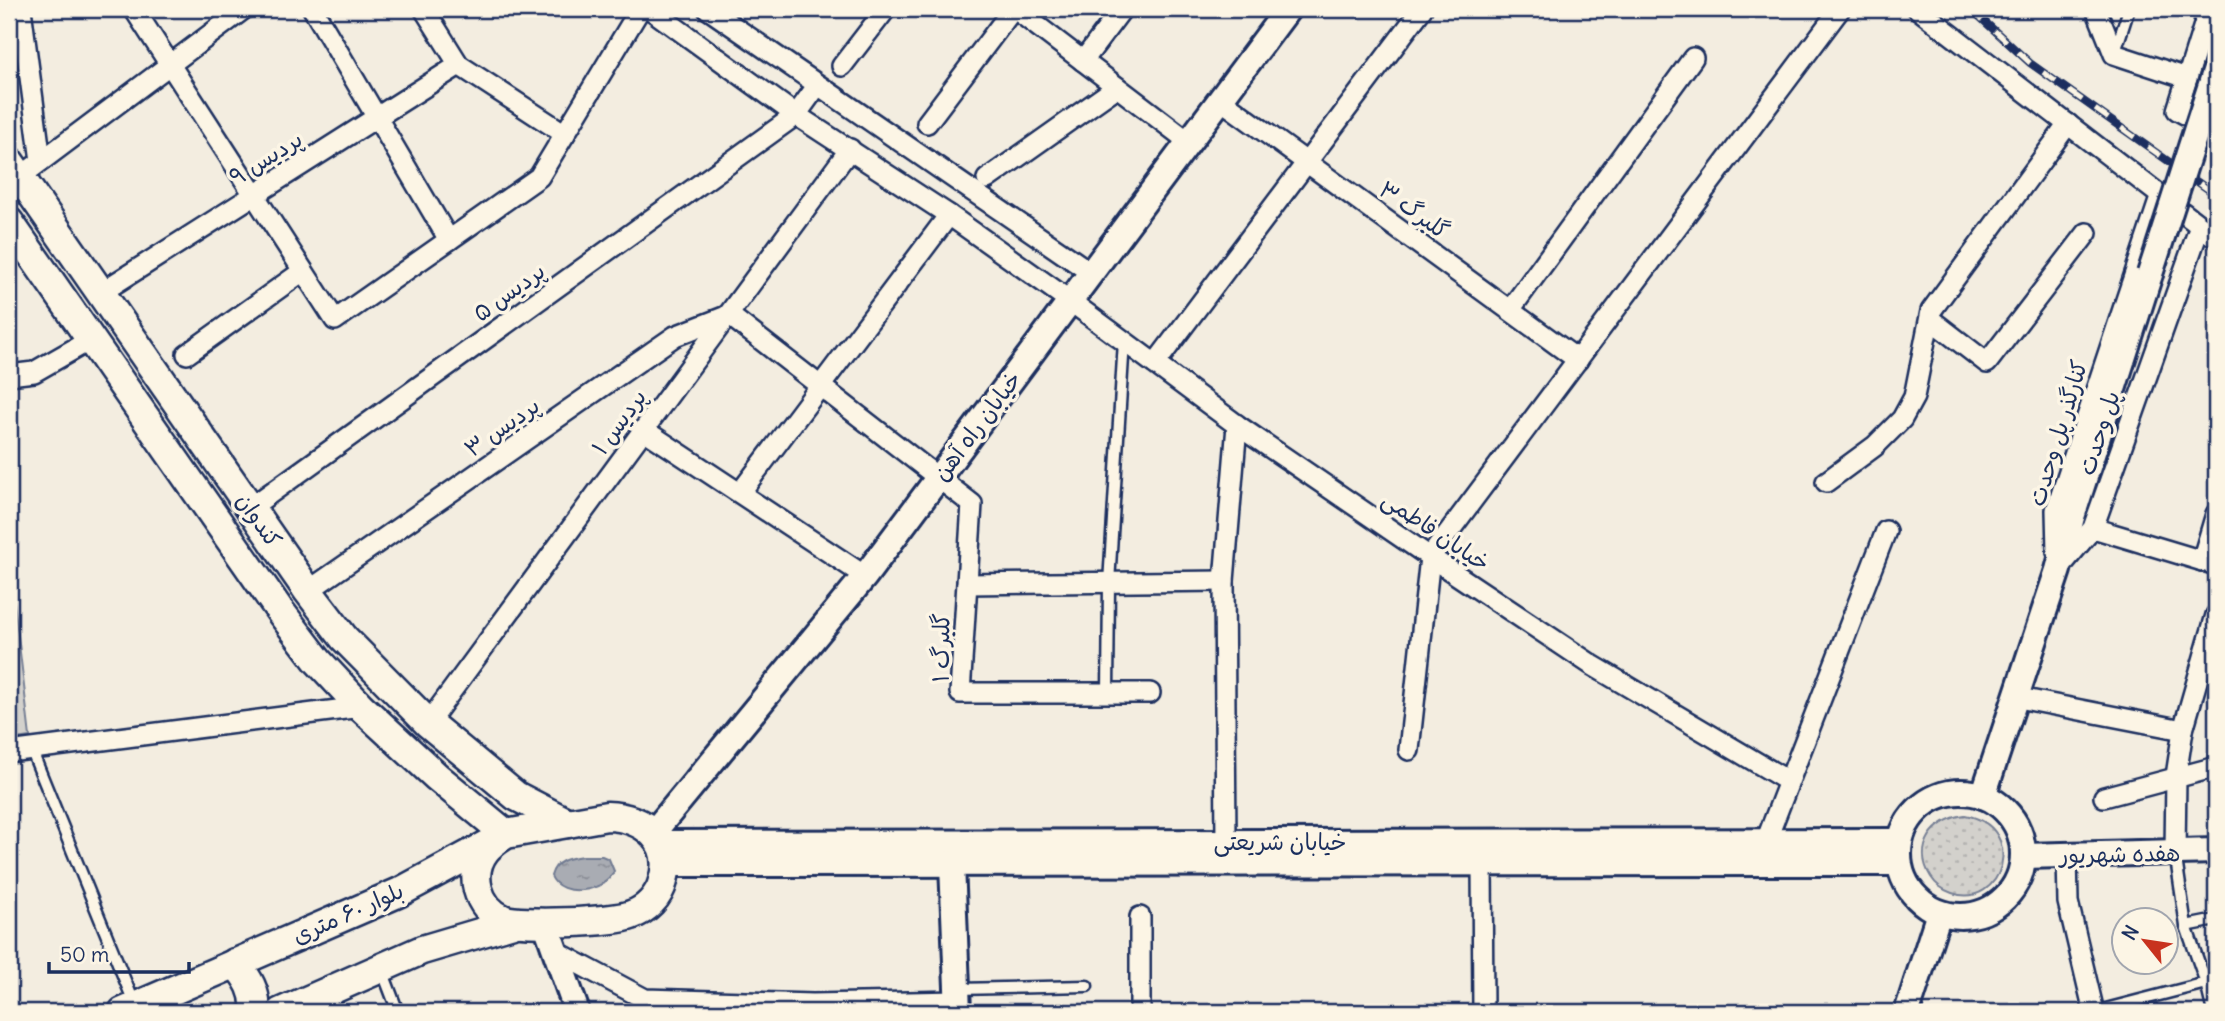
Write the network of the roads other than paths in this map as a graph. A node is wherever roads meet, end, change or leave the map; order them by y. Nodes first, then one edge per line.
1 (21, 9) edge
2 (134, 9) edge
3 (244, 9) edge
4 (313, 9) edge
5 (424, 9) edge
6 (640, 9) edge
7 (650, 9) edge
8 (708, 9) edge
9 (886, 9) edge
10 (1014, 9) edge
11 (1122, 9) edge
12 (1288, 9) edge
13 (1422, 9) edge
14 (1840, 9) edge
15 (1918, 9) edge
16 (2096, 9) edge
17 (2129, 9) edge
18 (2210, 9) edge
19 (2114, 54) junction
20 (1693, 58) dead end
21 (1083, 61) junction
22 (170, 64) junction
23 (459, 65) junction
24 (842, 66) dead end
25 (2216, 69) edge
26 (2187, 78) junction
27 (817, 86) junction
28 (1117, 87) junction
29 (1221, 100) junction
30 (796, 115) junction
31 (377, 117) junction
32 (927, 123) dead end
33 (2068, 124) junction
34 (2216, 131) edge
35 (565, 134) junction
36 (1188, 141) junction
37 (849, 149) junction
38 (1308, 163) junction
39 (23, 166) edge
40 (987, 179) dead end
41 (255, 195) junction
42 (2161, 195) junction
43 (949, 215) junction
44 (9, 222) edge
45 (2200, 226) junction
46 (2087, 233) dead end
47 (2216, 238) edge
48 (449, 240) junction
49 (303, 271) junction
50 (1090, 272) junction
51 (100, 293) junction
52 (1070, 301) junction
53 (1510, 310) junction
54 (72, 313) junction
55 (729, 315) junction
56 (1930, 319) junction
57 (90, 340) junction
58 (1124, 341) junction
59 (187, 354) dead end
60 (1578, 360) junction
61 (1156, 364) junction
62 (9, 375) edge
63 (820, 386) junction
64 (1237, 425) junction
65 (644, 429) junction
66 (937, 478) junction
67 (1826, 482) dead end
68 (740, 493) junction
69 (250, 508) junction
70 (2216, 514) edge
71 (2093, 528) junction
72 (1886, 531) dead end
73 (1430, 557) junction
74 (2209, 563) edge
75 (2058, 570) junction
76 (864, 576) junction
77 (1224, 581) junction
78 (1109, 583) junction
79 (967, 584) junction
80 (308, 591) junction
81 (2216, 615) edge
82 (1108, 693) junction
83 (1150, 693) dead end
84 (2014, 697) junction
85 (361, 706) junction
86 (428, 723) junction
87 (2183, 730) junction
88 (31, 749) junction
89 (1409, 750) dead end
90 (9, 752) edge
91 (2216, 767) edge
92 (2176, 776) junction
93 (1788, 781) junction
94 (1983, 796) junction
95 (2104, 797) dead end
96 (568, 823) junction
97 (500, 838) junction
98 (1766, 841) junction
99 (1226, 842) junction
100 (660, 847) junction
101 (2216, 851) edge
102 (1899, 852) junction
103 (2175, 852) junction
104 (2067, 855) junction
105 (2023, 856) junction
106 (1482, 863) junction
107 (952, 864) junction
108 (1939, 913) junction
109 (1140, 917) dead end
110 (2216, 919) edge
111 (545, 922) junction
112 (513, 923) junction
113 (2186, 926) junction
114 (555, 951) junction
115 (235, 963) junction
116 (381, 966) junction
117 (2206, 983) junction
118 (1087, 986) dead end
119 (958, 1001) edge
120 (652, 1006) edge
121 (813, 1008) edge
122 (129, 1009) edge
123 (255, 1012) edge
124 (281, 1012) edge
125 (398, 1012) edge
126 (577, 1012) edge
127 (1140, 1012) edge
128 (1483, 1012) edge
129 (1907, 1012) edge
130 (2094, 1012) edge
131 (2213, 1012) edge

1 - 39 street
2 - 22 street
3 - 22 street
4 - 31 street
5 - 23 street
6 - 35 street
7 - 30 street, خیابان فاطمی
8 - 27 street
9 - 24 street
10 - 21 street
10 - 32 street
11 - 21 street
12 - 29 street, خیابان راه آهن
13 - 38 street
14 - 60 street
15 - 33 street
16 - 19 street
17 - 19 lane
18 - 26 street
19 - 26 street
20 - 53 street
21 - 28 street
22 - 39 street
22 - 41 street
23 - 31 street, پردیس ۹
23 - 35 street
25 - 75 street, پل وحدت, bridge
26 - 34 street
27 - 30 street, پردیس ۵
27 - 50 street
28 - 36 street
28 - 40 street
29 - 36 street, خیابان راه آهن
29 - 38 street, گلبرگ ۳
30 - 37 street, خیابان فاطمی
30 - 69 street, پردیس ۵
31 - 41 street, پردیس ۹
31 - 48 street
33 - 42 street
33 - 56 street
35 - 48 street
36 - 50 street, خیابان راه آهن
37 - 43 street, خیابان فاطمی
37 - 55 street, پردیس ۱
38 - 53 street, گلبرگ ۳
38 - 61 street
39 - 51 main road, کندوان
41 - 49 street
41 - 51 street, پردیس ۹
42 - 45 street
42 - 75 street, کنارگذر پل وحدت
43 - 52 street, خیابان فاطمی
43 - 63 street
44 - 54 main road, کندوان
45 - 47 street
45 - 71 street
46 - 56 street
48 - 49 street
49 - 59 street
50 - 52 street, خیابان راه آهن
51 - 54 main road
51 - 69 main road, کندوان
52 - 58 street, خیابان فاطمی
52 - 66 street, خیابان راه آهن
53 - 60 street, گلبرگ ۳
54 - 57 main road, کندوان
55 - 63 street
55 - 65 street, پردیس ۱
55 - 80 street, پردیس ۳
56 - 67 street
57 - 62 street
57 - 85 main road, کندوان
58 - 61 street, خیابان فاطمی
58 - 78 lane
60 - 73 street
61 - 64 street, خیابان فاطمی
63 - 66 street
63 - 68 street
64 - 73 street, خیابان فاطمی
64 - 77 street
65 - 68 street
65 - 86 street, پردیس ۱
66 - 76 street, خیابان راه آهن
66 - 79 street, گلبرگ ۱
68 - 76 street
69 - 80 main road, کندوان
70 - 74 street
71 - 74 street
71 - 75 street
72 - 93 street
73 - 89 street
73 - 93 street, خیابان فاطمی
75 - 84 street, پل وحدت
76 - 100 street, خیابان راه آهن
77 - 78 street
77 - 99 street
78 - 79 street
78 - 82 lane
79 - 82 street, گلبرگ ۱
80 - 86 main road, کندوان
81 - 87 street
82 - 83 street, گلبرگ ۱
84 - 87 street
84 - 94 street, پل وحدت
85 - 88 street
85 - 97 main road, کندوان
86 - 96 main road, کندوان
87 - 92 street
88 - 90 street
88 - 122 lane
91 - 92 street
92 - 95 street
92 - 103 street
93 - 98 street
94 - 102 street
94 - 105 street
96 - 97 main road, بلوار ۶۰ متری
96 - 100 main road, بلوار ۶۰ متری
97 - 112 main road
97 - 115 main road, بلوار ۶۰ متری
98 - 99 street, خیابان شریعتی
98 - 102 street, خیابان شریعتی
99 - 100 street, خیابان شریعتی
100 - 107 street, خیابان شریعتی
100 - 111 main road
101 - 103 street, هفده شهریور
102 - 106 street, خیابان شریعتی
102 - 108 street
103 - 104 street, هفده شهریور
103 - 113 lane
104 - 105 street, هفده شهریور
104 - 130 street
105 - 108 street
106 - 107 street, خیابان شریعتی
106 - 128 street
107 - 119 street
108 - 129 street
109 - 127 street
110 - 113 lane
111 - 112 main road
111 - 114 street
112 - 116 main road
113 - 117 lane
114 - 120 street
114 - 126 street
115 - 122 main road, بلوار ۶۰ متری
115 - 123 main road
116 - 124 main road
116 - 125 lane
117 - 130 lane
117 - 131 lane
118 - 119 lane
119 - 121 street
120 - 121 street

